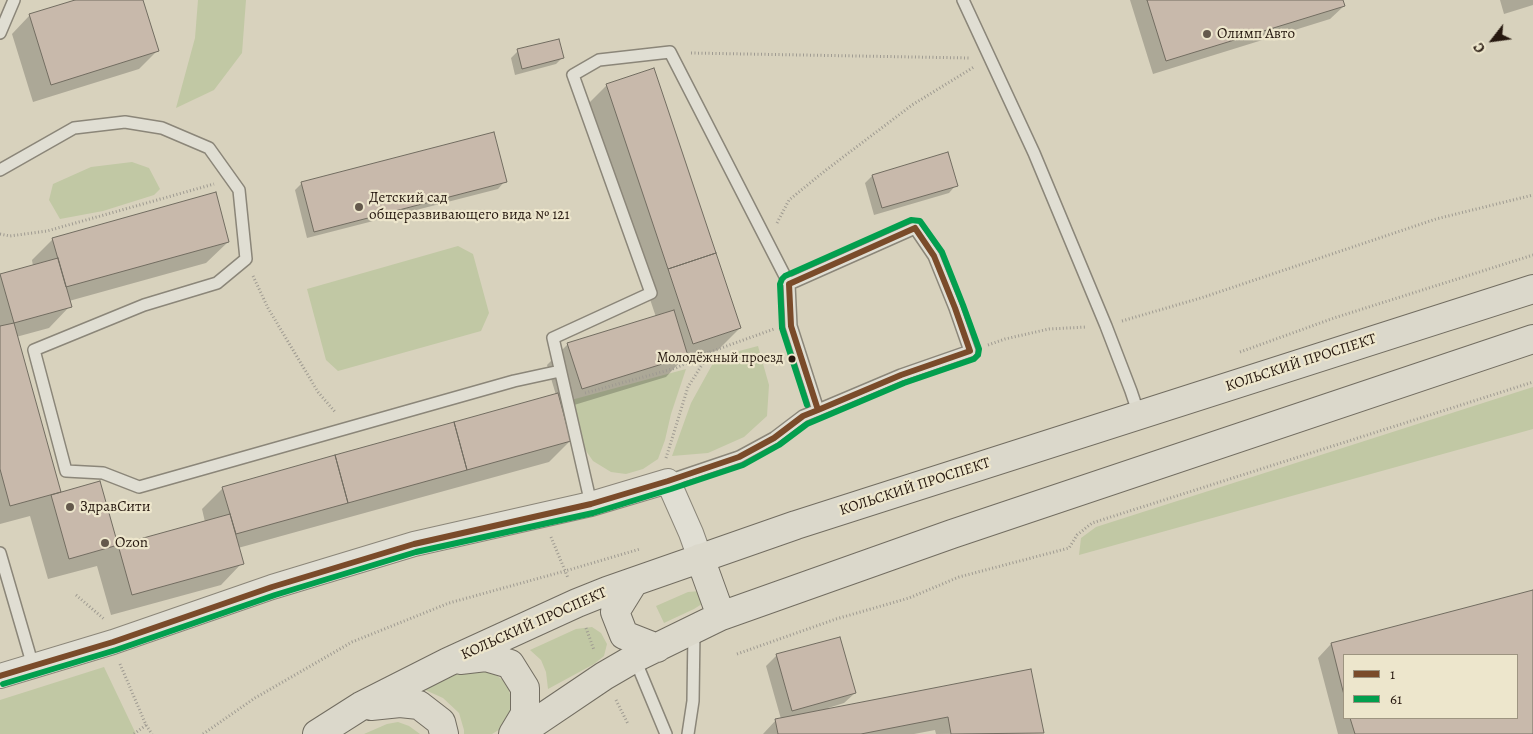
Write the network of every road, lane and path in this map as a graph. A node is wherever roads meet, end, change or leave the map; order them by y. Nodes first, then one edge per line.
1 (14, 0) edge
2 (964, 0) edge
3 (0, 33) edge
4 (670, 52) junction
5 (990, 58) junction
6 (0, 170) edge
7 (239, 190) junction
8 (1533, 195) edge
9 (0, 234) edge
10 (767, 242) junction
11 (246, 259) junction
12 (789, 284) junction
13 (1533, 289) edge
14 (791, 326) junction
15 (1106, 326) junction
16 (1533, 339) edge
17 (970, 351) junction
18 (710, 352) junction
19 (560, 371) junction
20 (1533, 382) edge
21 (566, 397) junction
22 (818, 410) junction
23 (1139, 415) junction
24 (349, 428) junction
25 (667, 470) junction
26 (591, 504) junction
27 (0, 553) edge
28 (700, 558) junction
29 (449, 603) dead end
30 (721, 616) junction
31 (628, 629) junction
32 (694, 630) junction
33 (113, 642) junction
34 (737, 654) dead end
35 (448, 662) junction
36 (34, 666) junction
37 (0, 676) edge
38 (361, 706) junction
39 (146, 725) junction
40 (134, 734) edge
41 (152, 734) edge
42 (203, 734) edge
43 (317, 734) edge
44 (444, 734) edge
45 (512, 734) edge
46 (518, 734) edge
47 (666, 734) edge
48 (688, 734) edge

1 - 3 lane
2 - 5 lane
4 - 5 path
4 - 10 lane
4 - 19 lane
5 - 10 path
5 - 15 lane
6 - 7 lane
7 - 9 path
7 - 11 lane
8 - 15 path
10 - 12 lane
11 - 24 path
11 - 24 lane
12 - 14 lane
12 - 17 lane
13 - 23 main road, КОЛЬСКИЙ ПРОСПЕКТ
14 - 18 path
14 - 22 lane
15 - 17 path
15 - 23 lane
16 - 30 main road, КОЛЬСКИЙ ПРОСПЕКТ
17 - 22 lane
18 - 21 path
18 - 25 path
19 - 21 lane
19 - 24 lane
20 - 34 path
21 - 26 lane
22 - 25 lane
23 - 28 main road, КОЛЬСКИЙ ПРОСПЕКТ
25 - 26 street
25 - 28 street
26 - 33 street
27 - 36 lane
28 - 30 main road
28 - 31 main road, КОЛЬСКИЙ ПРОСПЕКТ
29 - 42 path
30 - 32 main road, КОЛЬСКИЙ ПРОСПЕКТ
31 - 32 main road, КОЛЬСКИЙ ПРОСПЕКТ
31 - 35 main road, КОЛЬСКИЙ ПРОСПЕКТ
31 - 46 main road, КОЛЬСКИЙ ПРОСПЕКТ
31 - 47 lane
32 - 48 lane
33 - 36 street
33 - 39 path
35 - 38 main road, КОЛЬСКИЙ ПРОСПЕКТ
35 - 45 main road
36 - 37 street
38 - 43 main road, КОЛЬСКИЙ ПРОСПЕКТ
38 - 44 main road
39 - 40 path
39 - 41 path

